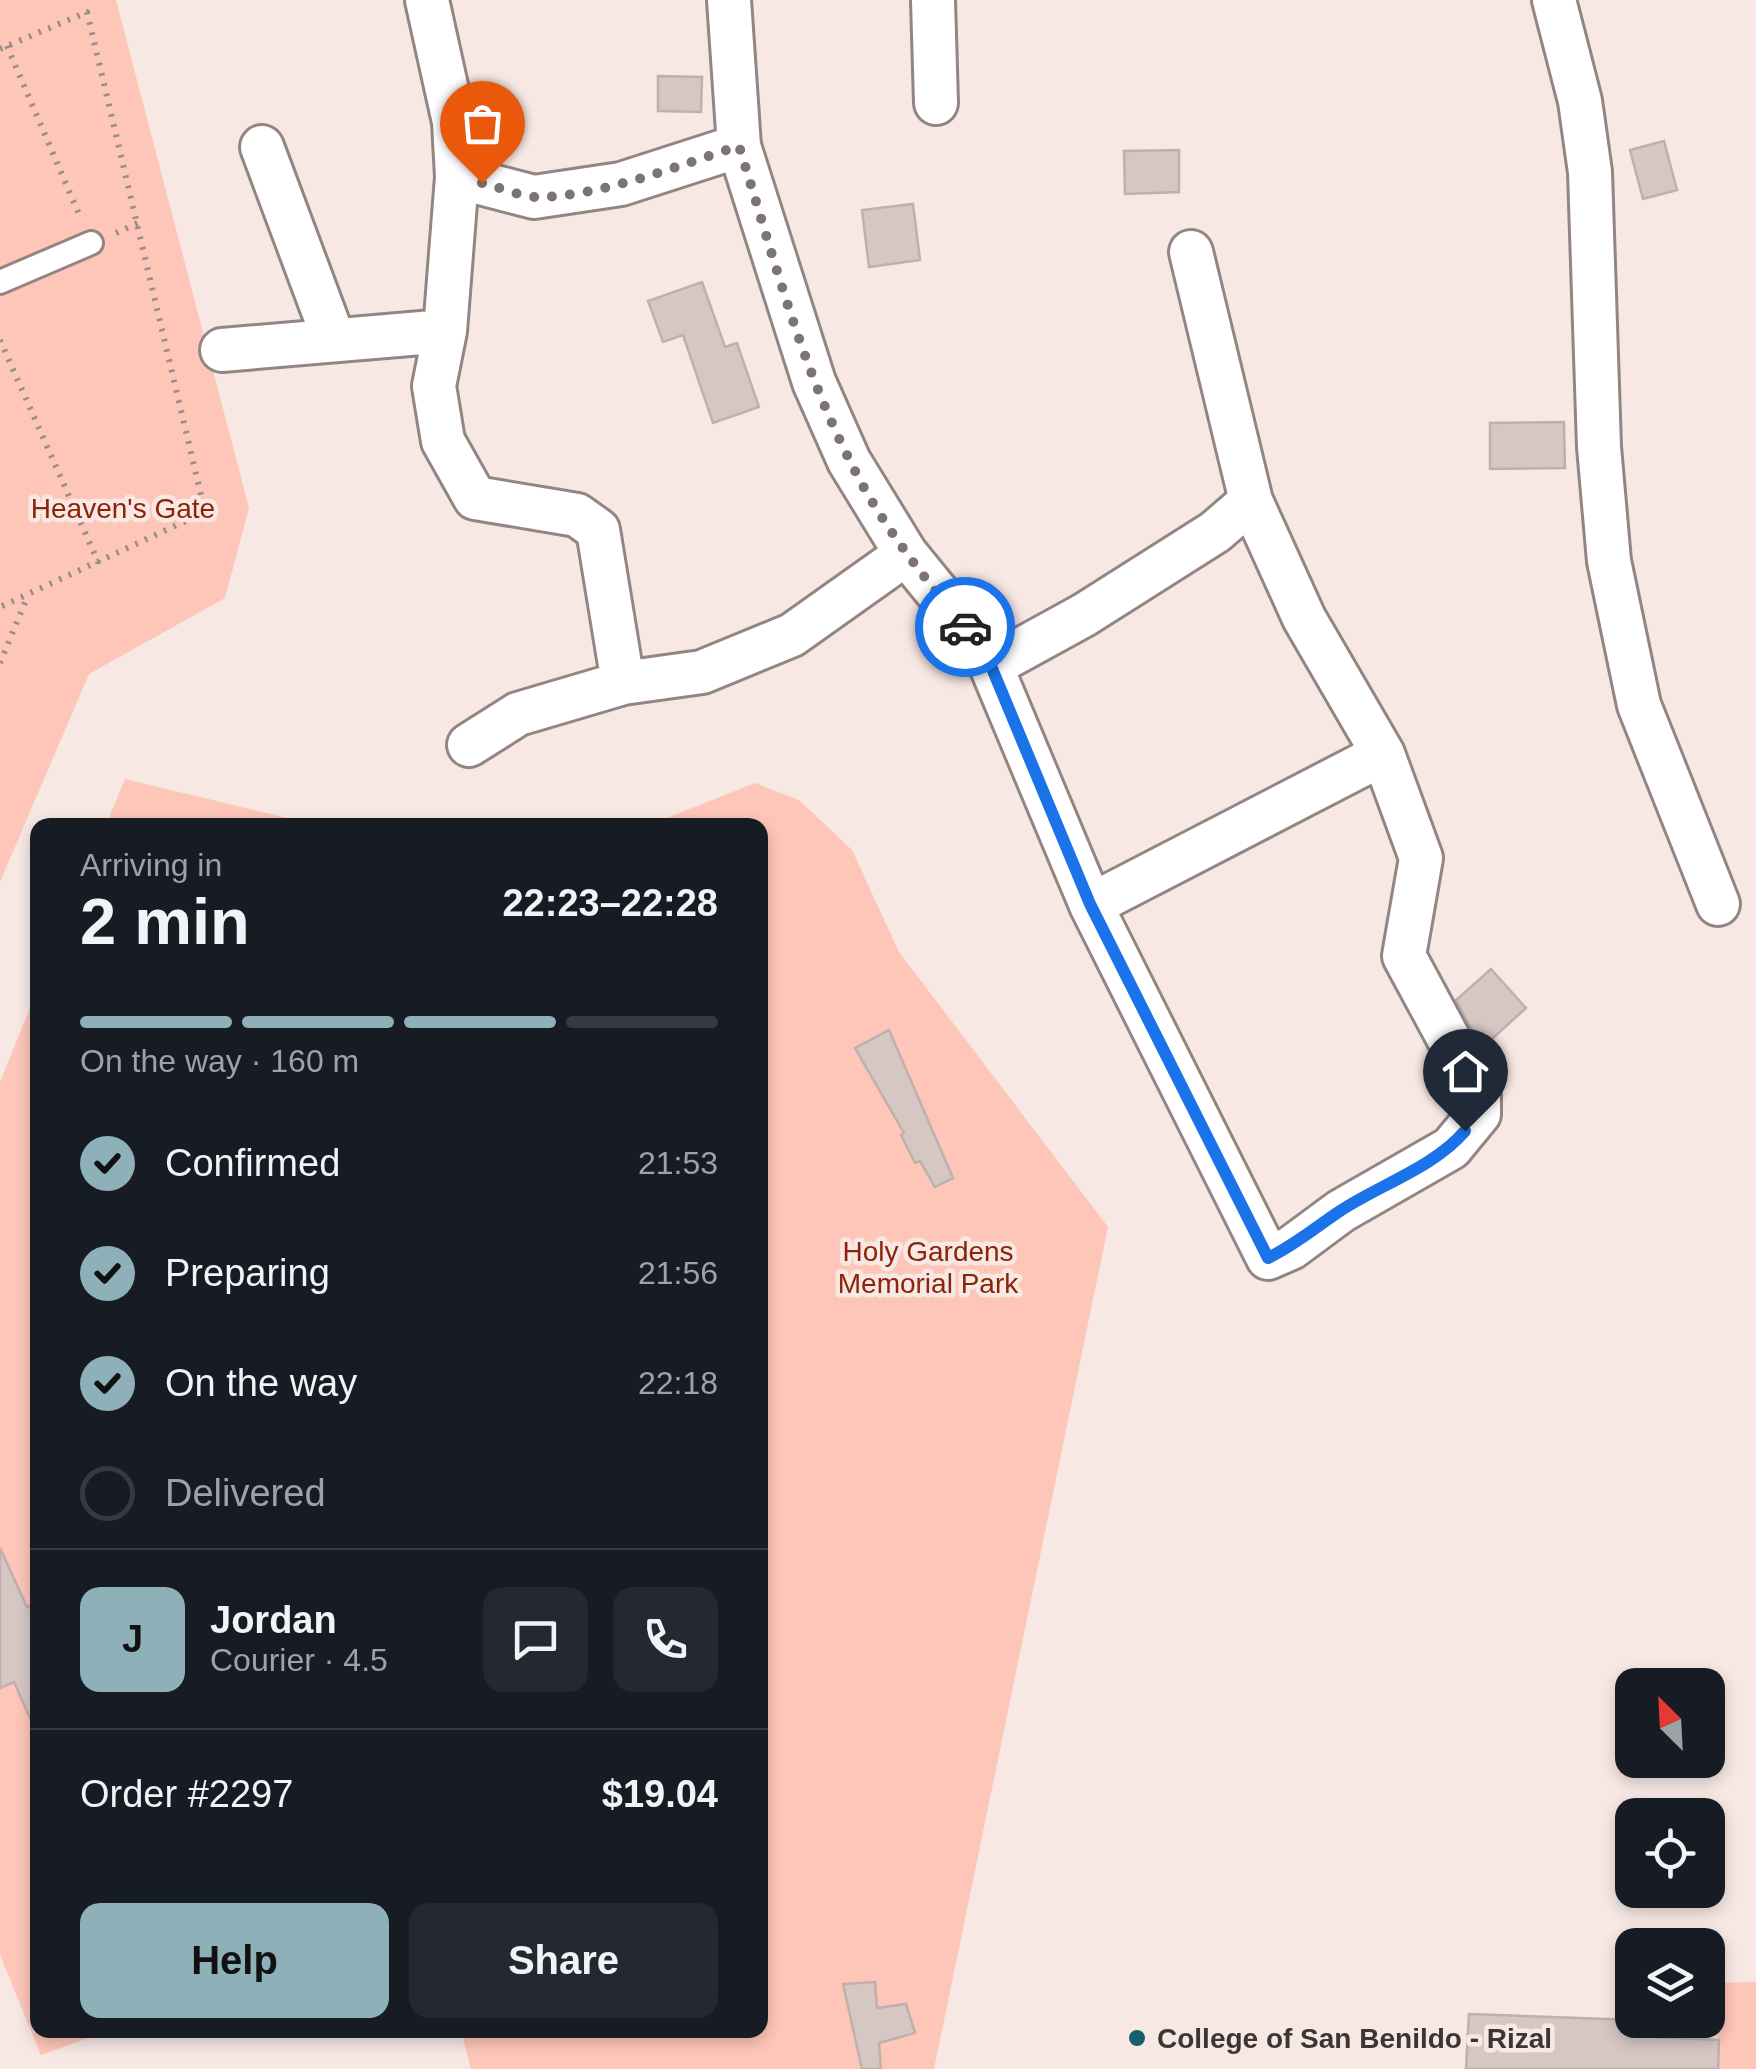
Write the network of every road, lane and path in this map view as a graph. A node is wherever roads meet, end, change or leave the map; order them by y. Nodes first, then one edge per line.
1 (426, 0) edge
2 (730, 0) edge
3 (933, 0) edge
4 (1554, 0) edge
5 (4, 47) edge
6 (936, 103) dead end
7 (739, 146) junction
8 (262, 147) dead end
9 (456, 176) junction
10 (91, 243) joint
11 (1191, 252) dead end
12 (0, 282) edge
13 (445, 331) junction
14 (0, 340) edge
15 (334, 340) junction
16 (222, 350) dead end
17 (1251, 501) junction
18 (906, 554) junction
19 (100, 564) junction
20 (28, 594) junction
21 (0, 606) edge
22 (0, 664) edge
23 (991, 666) junction
24 (622, 683) junction
25 (469, 745) dead end
26 (1383, 754) junction
27 (1090, 904) junction
28 (1718, 904) dead end

1 - 9 street
2 - 7 street
3 - 6 street
4 - 28 street
5 - 10 path
5 - 19 path
7 - 9 street
7 - 18 street
8 - 15 street
9 - 13 street
10 - 12 lane
11 - 17 street
13 - 15 street
13 - 24 street
14 - 19 path
15 - 16 street
17 - 23 street
17 - 26 street
18 - 23 street
18 - 24 street
19 - 20 path
20 - 21 path
20 - 22 path
23 - 27 street
24 - 25 street
26 - 27 street
26 - 27 street

